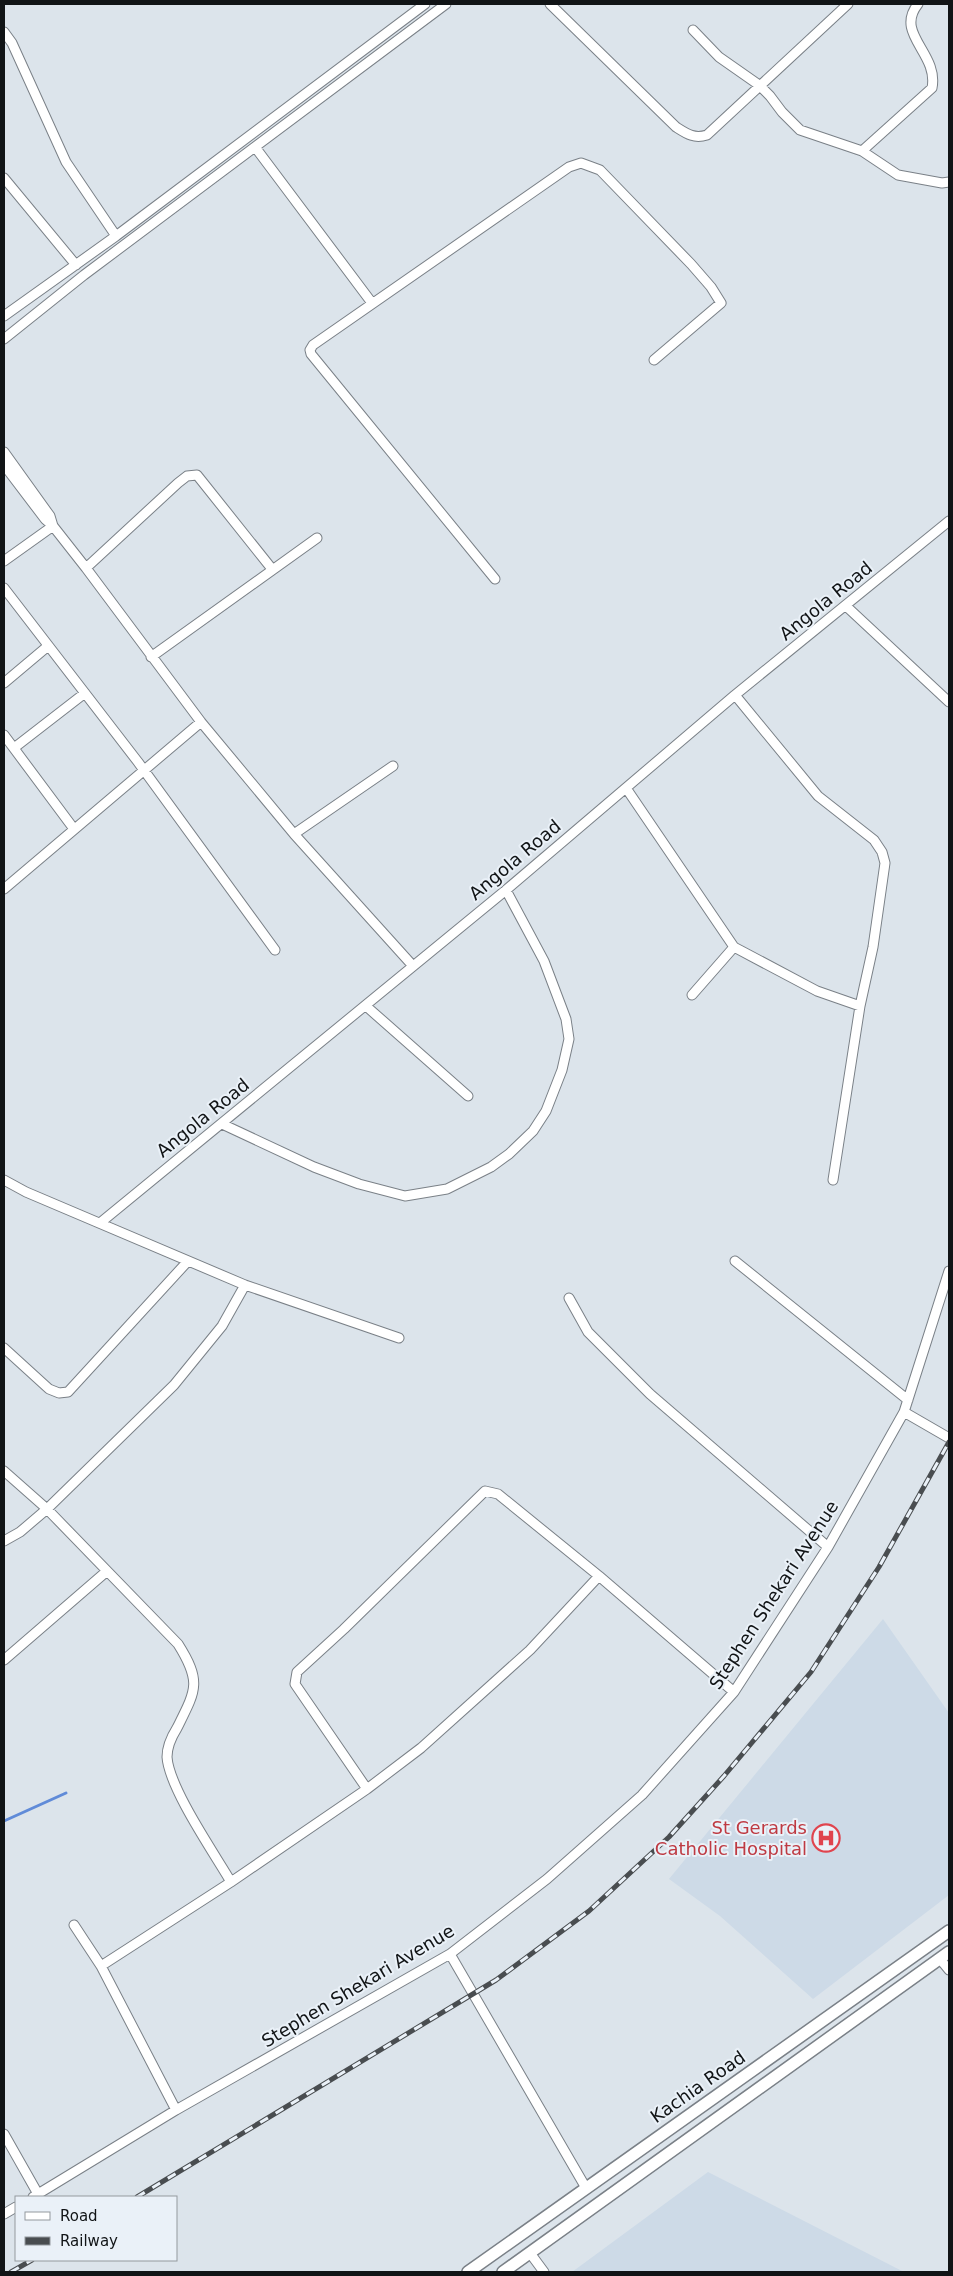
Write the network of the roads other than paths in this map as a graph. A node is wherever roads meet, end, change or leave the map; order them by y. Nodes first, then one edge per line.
1 (425, 4) edge
2 (446, 4) edge
3 (550, 4) edge
4 (848, 4) edge
5 (918, 4) edge
6 (693, 30) dead end
7 (4, 32) edge
8 (759, 85) junction
9 (255, 147) junction
10 (862, 151) junction
11 (4, 178) edge
12 (949, 182) edge
13 (116, 236) junction
14 (76, 265) junction
15 (41, 290) junction
16 (52, 301) junction
17 (372, 303) junction
18 (4, 316) edge
19 (4, 339) edge
20 (654, 360) dead end
21 (4, 452) edge
22 (4, 465) edge
23 (949, 521) edge
24 (53, 526) junction
25 (317, 538) dead end
26 (4, 561) edge
27 (86, 568) junction
28 (272, 570) junction
29 (495, 579) dead end
30 (4, 588) edge
31 (846, 606) junction
32 (48, 646) junction
33 (151, 657) junction
34 (4, 683) edge
35 (84, 693) junction
36 (735, 696) junction
37 (949, 702) edge
38 (201, 722) junction
39 (4, 735) edge
40 (14, 748) junction
41 (393, 766) dead end
42 (143, 771) junction
43 (626, 788) junction
44 (74, 829) junction
45 (294, 834) junction
46 (4, 889) edge
47 (506, 890) junction
48 (734, 947) junction
49 (274, 950) dead end
50 (413, 966) junction
51 (692, 995) dead end
52 (366, 1006) junction
53 (860, 1006) junction
54 (468, 1096) dead end
55 (222, 1124) junction
56 (4, 1180) edge
57 (833, 1180) dead end
58 (100, 1223) junction
59 (188, 1261) junction
60 (735, 1261) dead end
61 (949, 1271) edge
62 (245, 1285) junction
63 (569, 1298) dead end
64 (399, 1338) dead end
65 (4, 1348) edge
66 (908, 1400) junction
67 (904, 1412) junction
68 (949, 1438) edge
69 (4, 1470) edge
70 (46, 1509) junction
71 (4, 1541) edge
72 (828, 1547) junction
73 (107, 1571) junction
74 (599, 1576) junction
75 (4, 1660) edge
76 (734, 1692) junction
77 (367, 1790) junction
78 (231, 1882) junction
79 (74, 1925) dead end
80 (949, 1931) edge
81 (450, 1954) junction
82 (945, 1955) edge
83 (101, 1966) junction
84 (949, 1970) edge
85 (176, 2110) junction
86 (4, 2134) edge
87 (586, 2188) junction
88 (36, 2196) edge
89 (15, 2208) edge
90 (4, 2214) edge
91 (530, 2253) junction
92 (468, 2272) edge
93 (503, 2272) edge
94 (544, 2272) edge

1 - 13 street
2 - 9 street
3 - 8 street
4 - 8 street
5 - 10 street
6 - 8 street
7 - 13 street
8 - 10 street
9 - 16 street
9 - 17 street
10 - 12 street
11 - 14 street
13 - 14 street
14 - 15 street
15 - 16 street
15 - 18 street
16 - 19 street
17 - 20 street
17 - 29 street
21 - 24 street
22 - 24 street
23 - 31 street, Angola Road
24 - 26 street
24 - 27 street
25 - 28 street
27 - 28 street
27 - 33 street
28 - 33 street
30 - 32 street
31 - 36 street, Angola Road
31 - 37 street
32 - 34 street
32 - 35 street
33 - 38 street
35 - 40 street
35 - 42 street
36 - 43 street, Angola Road
36 - 53 street
38 - 42 street
38 - 45 street
39 - 40 street
40 - 44 street
41 - 45 street
42 - 44 street
42 - 49 street
43 - 47 street, Angola Road
43 - 48 street
44 - 46 street
45 - 50 street
47 - 50 street, Angola Road
47 - 55 street
48 - 51 street
48 - 53 street
50 - 52 street, Angola Road
52 - 54 street
52 - 55 street, Angola Road
53 - 57 street
55 - 58 street, Angola Road
56 - 58 street
58 - 59 street
59 - 62 street
59 - 65 street
60 - 66 street
61 - 66 street, Stephen Shekari Avenue
62 - 64 street
62 - 70 street
63 - 72 street
66 - 67 street, Stephen Shekari Avenue
67 - 68 street
67 - 72 street, Stephen Shekari Avenue
69 - 70 street
70 - 71 street
70 - 73 street
72 - 76 street, Stephen Shekari Avenue
73 - 75 street
73 - 78 street
74 - 76 street
74 - 77 street
74 - 77 street
76 - 81 street, Stephen Shekari Avenue
77 - 78 street
78 - 83 street
79 - 83 street
80 - 87 main road, Kachia Road
81 - 85 street, Stephen Shekari Avenue
81 - 87 street
82 - 84 street
82 - 91 main road, Kachia Road
83 - 85 street
85 - 88 street, Stephen Shekari Avenue
86 - 88 street
87 - 92 main road, Kachia Road
89 - 90 street
91 - 93 main road, Kachia Road
91 - 94 street

